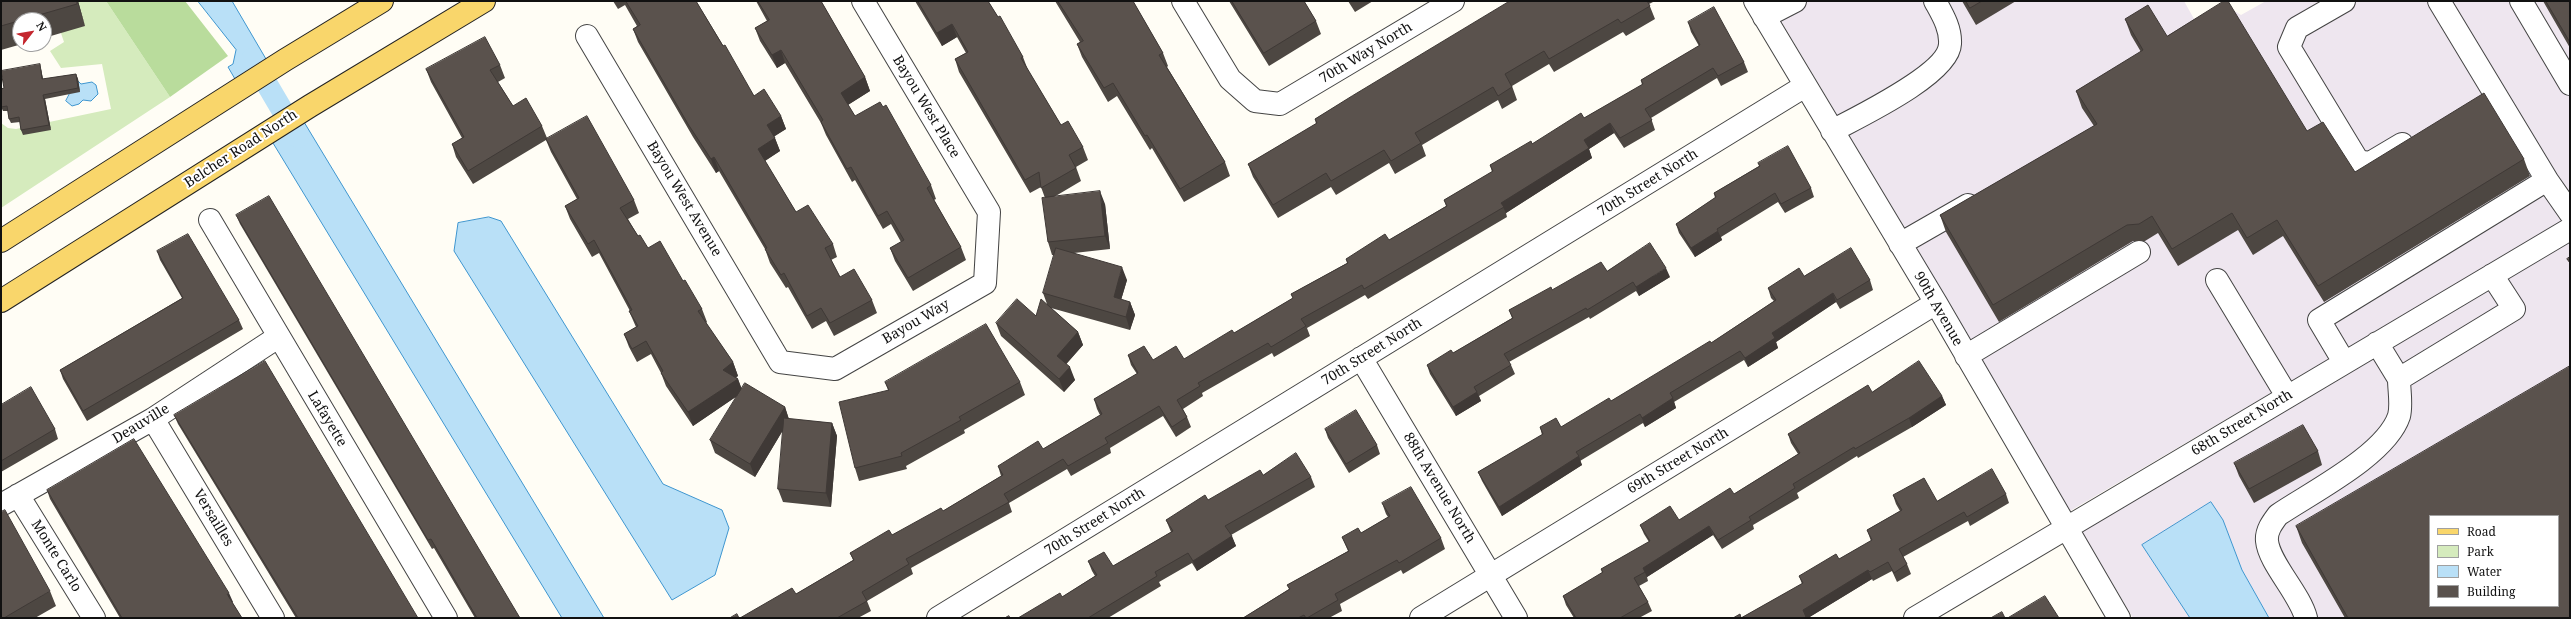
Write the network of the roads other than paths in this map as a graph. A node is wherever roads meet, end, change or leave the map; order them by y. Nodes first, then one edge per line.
1 (382, 1) edge
2 (484, 1) edge
3 (863, 1) edge
4 (1183, 1) edge
5 (1454, 1) edge
6 (1795, 1) edge
7 (1935, 1) edge
8 (2344, 1) edge
9 (2440, 1) edge
10 (2520, 1) edge
11 (1760, 9) edge
12 (587, 36) dead end
13 (2570, 84) edge
14 (1805, 86) junction
15 (2493, 91) junction
16 (2472, 103) edge
17 (1832, 131) junction
18 (2418, 135) edge
19 (2547, 180) junction
20 (1988, 193) edge
21 (990, 212) joint
22 (2570, 213) edge
23 (210, 220) dead end
24 (2570, 229) edge
25 (1, 241) edge
26 (1900, 244) junction
27 (2139, 252) dead end
28 (2492, 275) junction
29 (2217, 280) dead end
30 (1, 301) edge
31 (1936, 304) junction
32 (278, 338) junction
33 (2377, 343) junction
34 (1966, 356) junction
35 (1361, 358) junction
36 (780, 362) joint
37 (2344, 362) junction
38 (2399, 379) junction
39 (2287, 396) junction
40 (153, 419) junction
41 (10, 500) edge
42 (2065, 527) junction
43 (1491, 575) junction
44 (93, 618) edge
45 (273, 618) edge
46 (446, 618) edge
47 (938, 618) edge
48 (1421, 618) edge
49 (1516, 618) edge
50 (1915, 618) edge
51 (2119, 618) edge
52 (2306, 618) edge

1 - 25 main road
2 - 30 main road, Belcher Road North
3 - 21 street, Bayou West Place
4 - 5 street, 70th Way North
6 - 11 street
7 - 17 street
8 - 18 street
9 - 15 street
10 - 13 street
11 - 14 street, 90th Avenue
12 - 36 street, Bayou West Avenue
14 - 17 street, 90th Avenue
14 - 35 street, 70th Street North
15 - 16 street
15 - 19 street
17 - 26 street, 90th Avenue
19 - 22 street
19 - 37 street
20 - 26 street
21 - 36 street, Bayou Way
23 - 32 street, Lafayette
24 - 28 street, 68th Street North
26 - 31 street, 90th Avenue
27 - 34 street
28 - 33 street, 68th Street North
28 - 38 street
29 - 39 street
31 - 34 street, 90th Avenue
31 - 43 street, 69th Street North
32 - 40 street, Deauville
32 - 46 street, Lafayette
33 - 37 street, 68th Street North
33 - 38 street
34 - 42 street, 90th Avenue
35 - 43 street, 88th Avenue North
35 - 47 street, 70th Street North
37 - 39 street, 68th Street North
38 - 52 street
39 - 42 street, 68th Street North
40 - 41 street, Deauville
40 - 45 street, Versailles
41 - 44 street, Monte Carlo
42 - 50 street, 68th Street North
42 - 51 street, 90th Avenue
43 - 48 street, 69th Street North
43 - 49 street, 88th Avenue North

